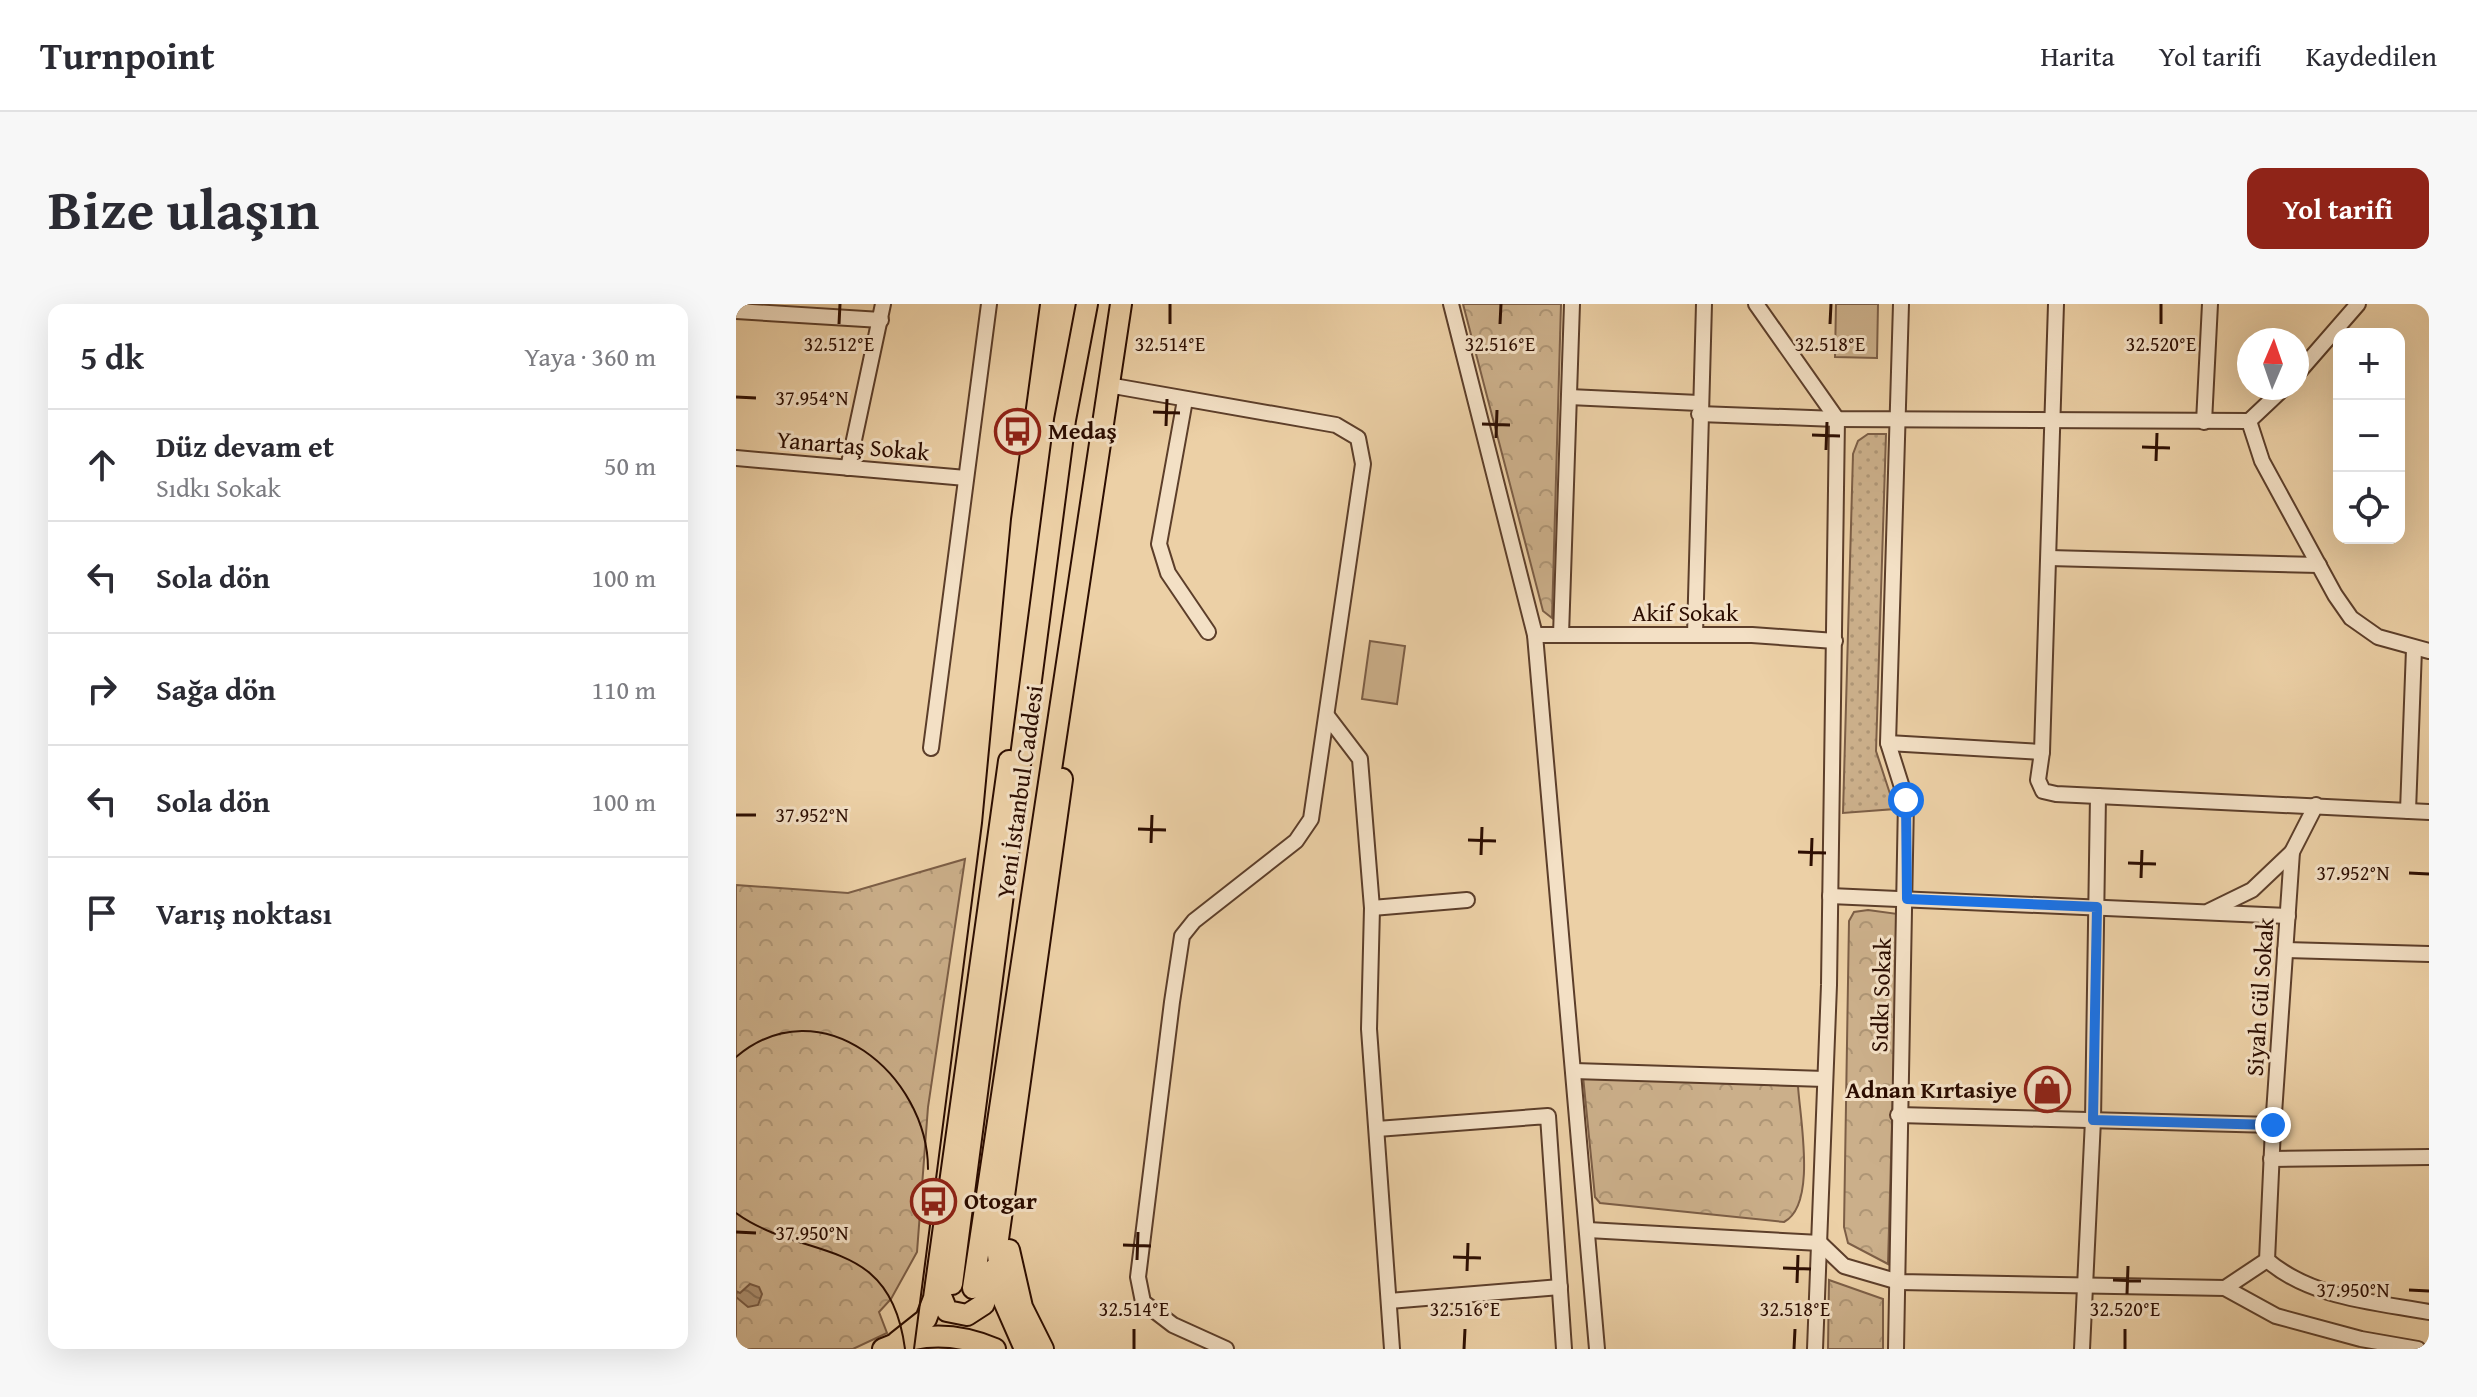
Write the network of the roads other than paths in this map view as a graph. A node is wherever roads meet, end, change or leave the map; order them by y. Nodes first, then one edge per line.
1 (883, 304) edge
2 (989, 304) edge
3 (1074, 304) edge
4 (1087, 304) edge
5 (1121, 304) edge
6 (1451, 304) edge
7 (1572, 304) edge
8 (1704, 304) edge
9 (1756, 304) edge
10 (1901, 304) edge
11 (2056, 304) edge
12 (2210, 304) edge
13 (2358, 304) edge
14 (736, 311) edge
15 (881, 320) junction
16 (2309, 360) edge
17 (1108, 385) junction
18 (1569, 397) junction
19 (1185, 400) junction
20 (2271, 400) edge
21 (1699, 408) junction
22 (1837, 419) junction
23 (1898, 419) junction
24 (1065, 420) junction
25 (2053, 421) junction
26 (2249, 421) junction
27 (2204, 422) junction
28 (736, 458) edge
29 (848, 468) junction
30 (966, 478) junction
31 (2049, 558) junction
32 (2319, 565) junction
33 (1075, 600) junction
34 (1208, 632) dead end
35 (1535, 635) junction
36 (1561, 635) junction
37 (1695, 635) junction
38 (1835, 641) junction
39 (2422, 650) edge
40 (1328, 717) junction
41 (1888, 743) junction
42 (931, 748) dead end
43 (2042, 752) junction
44 (2098, 796) junction
45 (2316, 805) junction
46 (2408, 811) junction
47 (2429, 812) edge
48 (2292, 852) junction
49 (1830, 896) junction
50 (1907, 899) junction
51 (1467, 900) dead end
52 (2097, 907) junction
53 (1372, 908) junction
54 (2206, 912) junction
55 (2288, 916) junction
56 (2285, 950) junction
57 (2429, 954) edge
58 (1574, 1071) junction
59 (1825, 1079) junction
60 (1898, 1115) junction
61 (2093, 1120) junction
62 (2273, 1125) junction
63 (1377, 1129) junction
64 (2429, 1157) edge
65 (2271, 1159) junction
66 (1009, 1163) junction
67 (1588, 1230) junction
68 (1820, 1243) junction
69 (997, 1246) junction
70 (2267, 1260) junction
71 (1899, 1282) junction
72 (2083, 1283) junction
73 (954, 1285) junction
74 (1560, 1287) junction
75 (2225, 1288) junction
76 (1389, 1301) junction
77 (2429, 1312) edge
78 (890, 1346) edge
79 (995, 1349) edge
80 (1025, 1349) edge
81 (1043, 1349) edge
82 (1226, 1349) edge
83 (1392, 1349) edge
84 (1564, 1349) edge
85 (1597, 1349) edge
86 (1815, 1349) edge
87 (1896, 1349) edge
88 (2082, 1349) edge
89 (2418, 1349) edge

1 - 15 street
2 - 30 street
3 - 24 highway
4 - 24 highway
5 - 17 highway, Yeni İstanbul Caddesi
6 - 35 street
7 - 18 street
8 - 21 street
9 - 22 street
10 - 23 street, Sıdkı Sokak
11 - 25 street
12 - 27 street
13 - 16 street
14 - 15 street
15 - 29 street
17 - 19 street
17 - 33 highway, Yeni İstanbul Caddesi
18 - 21 street
18 - 36 street
19 - 34 street
19 - 40 street
20 - 26 street
21 - 22 street
21 - 37 street
22 - 23 street
22 - 38 street
23 - 25 street
23 - 41 street, Sıdkı Sokak
24 - 73 highway
25 - 27 street
25 - 31 street
26 - 27 street
26 - 32 street
28 - 29 street, Yanartaş Sokak
29 - 30 street, Yanartaş Sokak
30 - 42 street
31 - 32 street
31 - 43 street
32 - 39 street
33 - 66 highway
33 - 73 highway, Yeni İstanbul Caddesi
35 - 36 street, Akif Sokak
35 - 58 street
36 - 37 street, Akif Sokak
37 - 38 street, Akif Sokak
38 - 49 street
39 - 46 street
40 - 53 street
40 - 82 street
41 - 43 street
41 - 50 street, Sıdkı Sokak
43 - 44 street
44 - 45 street
44 - 52 street
45 - 46 street
45 - 48 street, Siyah Gül Sokak
46 - 47 street
48 - 54 street
48 - 55 street, Siyah Gül Sokak
49 - 50 street
49 - 59 street
50 - 52 street
50 - 60 street, Sıdkı Sokak
51 - 53 street
52 - 54 street
52 - 61 street
53 - 63 street
54 - 55 street
55 - 56 street, Siyah Gül Sokak
56 - 57 street
56 - 62 street, Siyah Gül Sokak
58 - 59 street
58 - 67 street
59 - 68 street
60 - 61 street
60 - 71 street, Sıdkı Sokak
61 - 62 street
61 - 72 street
62 - 65 street, Siyah Gül Sokak
63 - 74 street
63 - 76 street
64 - 65 street
65 - 70 street, Siyah Gül Sokak
66 - 69 highway
66 - 81 highway
67 - 68 street
67 - 85 street
68 - 71 street
68 - 86 street
69 - 73 highway
69 - 80 highway
70 - 75 street
70 - 77 street
71 - 72 street
71 - 87 street, Sıdkı Sokak
72 - 75 street
72 - 88 street
73 - 78 highway
74 - 76 street
74 - 84 street
75 - 89 street
76 - 83 street
78 - 79 highway

